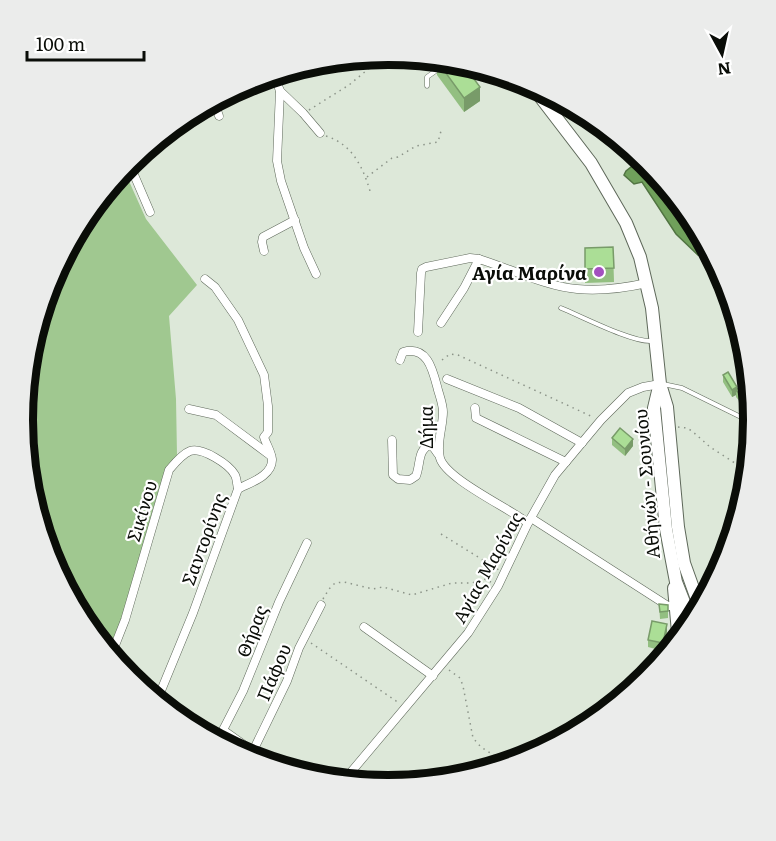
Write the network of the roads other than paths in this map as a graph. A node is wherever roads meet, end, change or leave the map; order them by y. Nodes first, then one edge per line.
1 (438, 70) edge
2 (277, 83) edge
3 (427, 86) dead end
4 (280, 91) junction
5 (544, 102) edge
6 (217, 110) edge
7 (219, 116) dead end
8 (320, 133) road end
9 (133, 173) edge
10 (150, 212) dead end
11 (295, 220) junction
12 (264, 251) dead end
13 (479, 259) junction
14 (316, 274) dead end
15 (205, 279) dead end
16 (647, 283) junction
17 (561, 308) dead end
18 (441, 323) dead end
19 (418, 332) dead end
20 (656, 340) junction
21 (399, 360) dead end
22 (447, 379) dead end
23 (660, 384) junction
24 (475, 408) dead end
25 (189, 409) dead end
26 (743, 418) edge
27 (392, 440) dead end
28 (582, 443) junction
29 (439, 455) junction
30 (271, 456) junction
31 (567, 462) junction
32 (238, 489) junction
33 (530, 521) junction
34 (307, 543) dead end
35 (672, 566) junction
36 (696, 596) edge
37 (321, 605) road end
38 (675, 606) junction
39 (687, 611) edge
40 (677, 626) edge
41 (364, 627) dead end
42 (114, 647) edge
43 (433, 676) junction
44 (160, 692) edge
45 (223, 730) junction
46 (220, 733) edge
47 (241, 743) edge
48 (254, 749) edge
49 (350, 773) edge

1 - 3 lane
2 - 4 street
4 - 8 street
4 - 11 street
5 - 16 main road, Αθήνών - Σουνίου
6 - 7 street
9 - 10 street
11 - 12 street
11 - 14 street
13 - 16 street
13 - 18 street
13 - 19 street
15 - 30 street
16 - 20 main road, Αθήνών - Σουνίου
17 - 20 lane
20 - 23 main road, Αθήνών - Σουνίου
21 - 29 street, Δήμα
22 - 28 street
23 - 26 lane
23 - 28 street, Αγίας Μαρίνας
23 - 35 main road, Αθήνών - Σουνίου
23 - 36 main road, Αθήνών - Σουνίου
24 - 31 street
25 - 30 street
27 - 29 street
28 - 31 street, Αγίας Μαρίνας
29 - 33 street, Δήμα
30 - 32 street, Σαντορίνης
31 - 33 street, Αγίας Μαρίνας
32 - 42 street, Σικίνου
32 - 44 street, Σαντορίνης
33 - 38 street, Δήμα
33 - 43 street, Αγίας Μαρίνας
34 - 45 street, Θήρας
35 - 38 main road
35 - 39 main road, Αθήνών - Σουνίου
37 - 48 street, Πάφου
38 - 40 main road
41 - 43 street
43 - 49 street, Αγίας Μαρίνας
45 - 46 street
45 - 47 street

